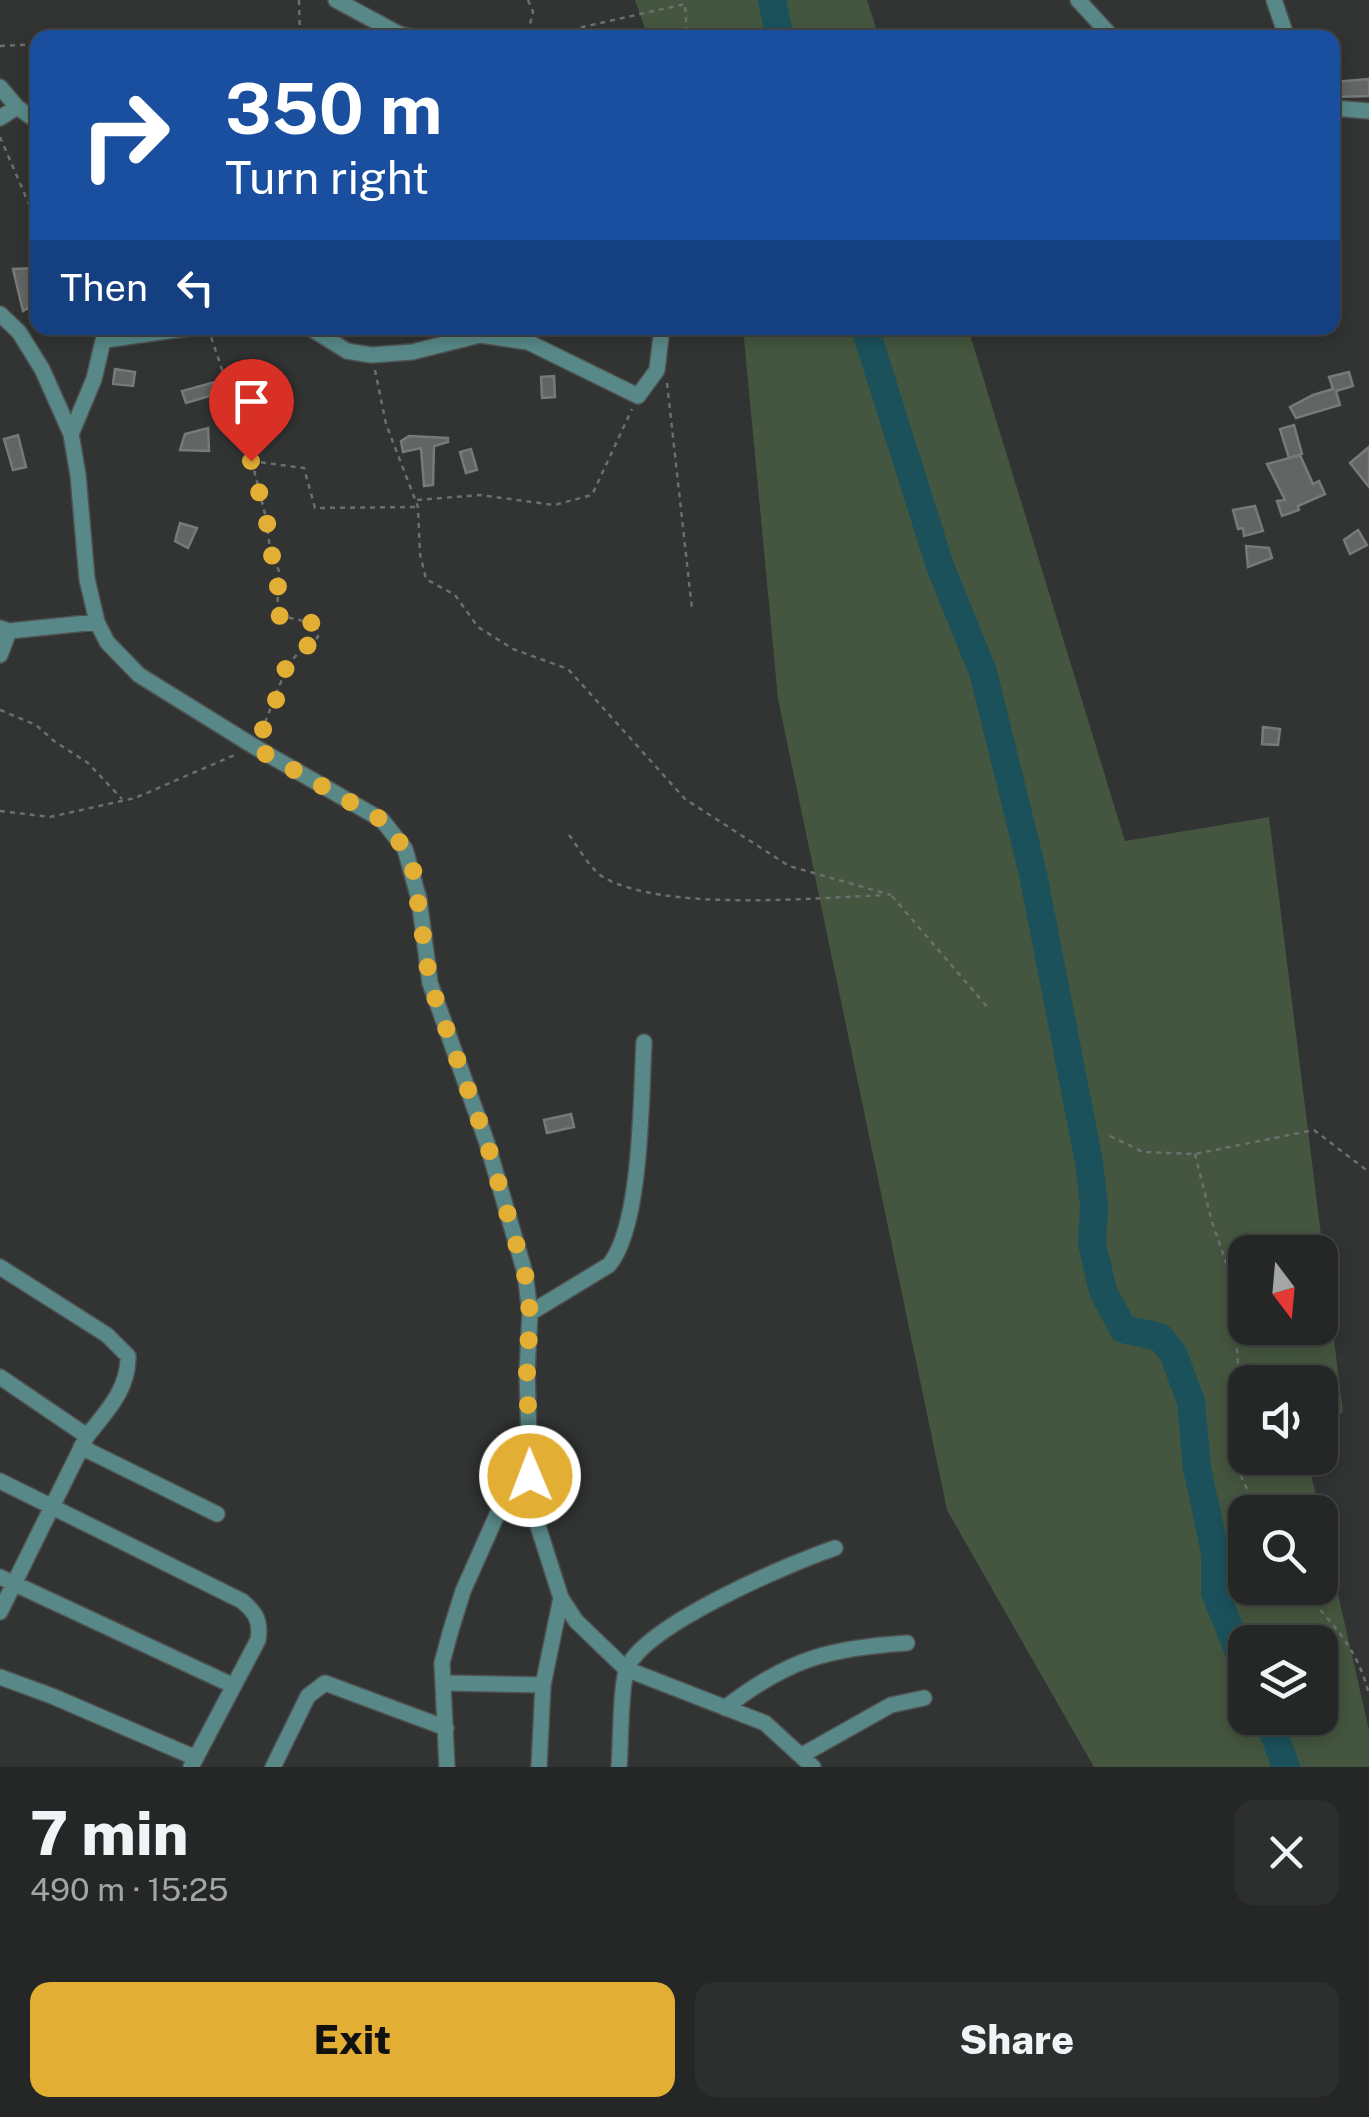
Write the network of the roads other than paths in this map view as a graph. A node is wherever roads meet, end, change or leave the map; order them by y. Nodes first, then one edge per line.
1 (336, 0) edge
2 (1078, 0) edge
3 (1274, 0) edge
4 (392, 30) edge
5 (1106, 30) edge
6 (1282, 30) edge
7 (0, 86) edge
8 (17, 107) junction
9 (1340, 109) edge
10 (1369, 111) edge
11 (30, 116) edge
12 (0, 118) edge
13 (0, 314) edge
14 (105, 335) edge
15 (321, 335) edge
16 (661, 335) edge
17 (71, 434) junction
18 (97, 622) junction
19 (4, 629) edge
20 (0, 656) edge
21 (644, 1042) dead end
22 (0, 1267) edge
23 (530, 1313) junction
24 (0, 1377) edge
25 (84, 1441) junction
26 (530, 1476) junction
27 (0, 1481) edge
28 (51, 1505) junction
29 (217, 1514) dead end
30 (836, 1548) dead end
31 (7, 1580) edge
32 (561, 1598) junction
33 (0, 1612) edge
34 (908, 1643) dead end
35 (626, 1669) junction
36 (0, 1676) edge
37 (443, 1683) junction
38 (543, 1685) junction
39 (234, 1686) junction
40 (924, 1698) dead end
41 (725, 1708) junction
42 (446, 1728) junction
43 (808, 1761) edge
44 (193, 1763) edge
45 (278, 1766) edge
46 (447, 1767) edge
47 (539, 1767) edge
48 (619, 1767) edge

1 - 4 street
2 - 5 street
3 - 6 street
7 - 8 street
8 - 11 street
8 - 12 street
9 - 10 street
13 - 17 street
14 - 17 street
15 - 16 street
17 - 18 street
18 - 19 street
18 - 23 street
19 - 20 street
21 - 23 street
22 - 25 street
23 - 26 street
24 - 25 street
25 - 28 street
25 - 29 street
26 - 32 street
26 - 37 street
27 - 28 street
28 - 31 street
28 - 39 street
30 - 35 street
31 - 33 street
31 - 39 street
32 - 35 street
32 - 38 street
34 - 41 street
35 - 41 street
35 - 48 street
36 - 44 street
37 - 38 street
37 - 42 street
38 - 47 street
39 - 44 street
40 - 43 street
41 - 43 street
42 - 45 street
42 - 46 street

